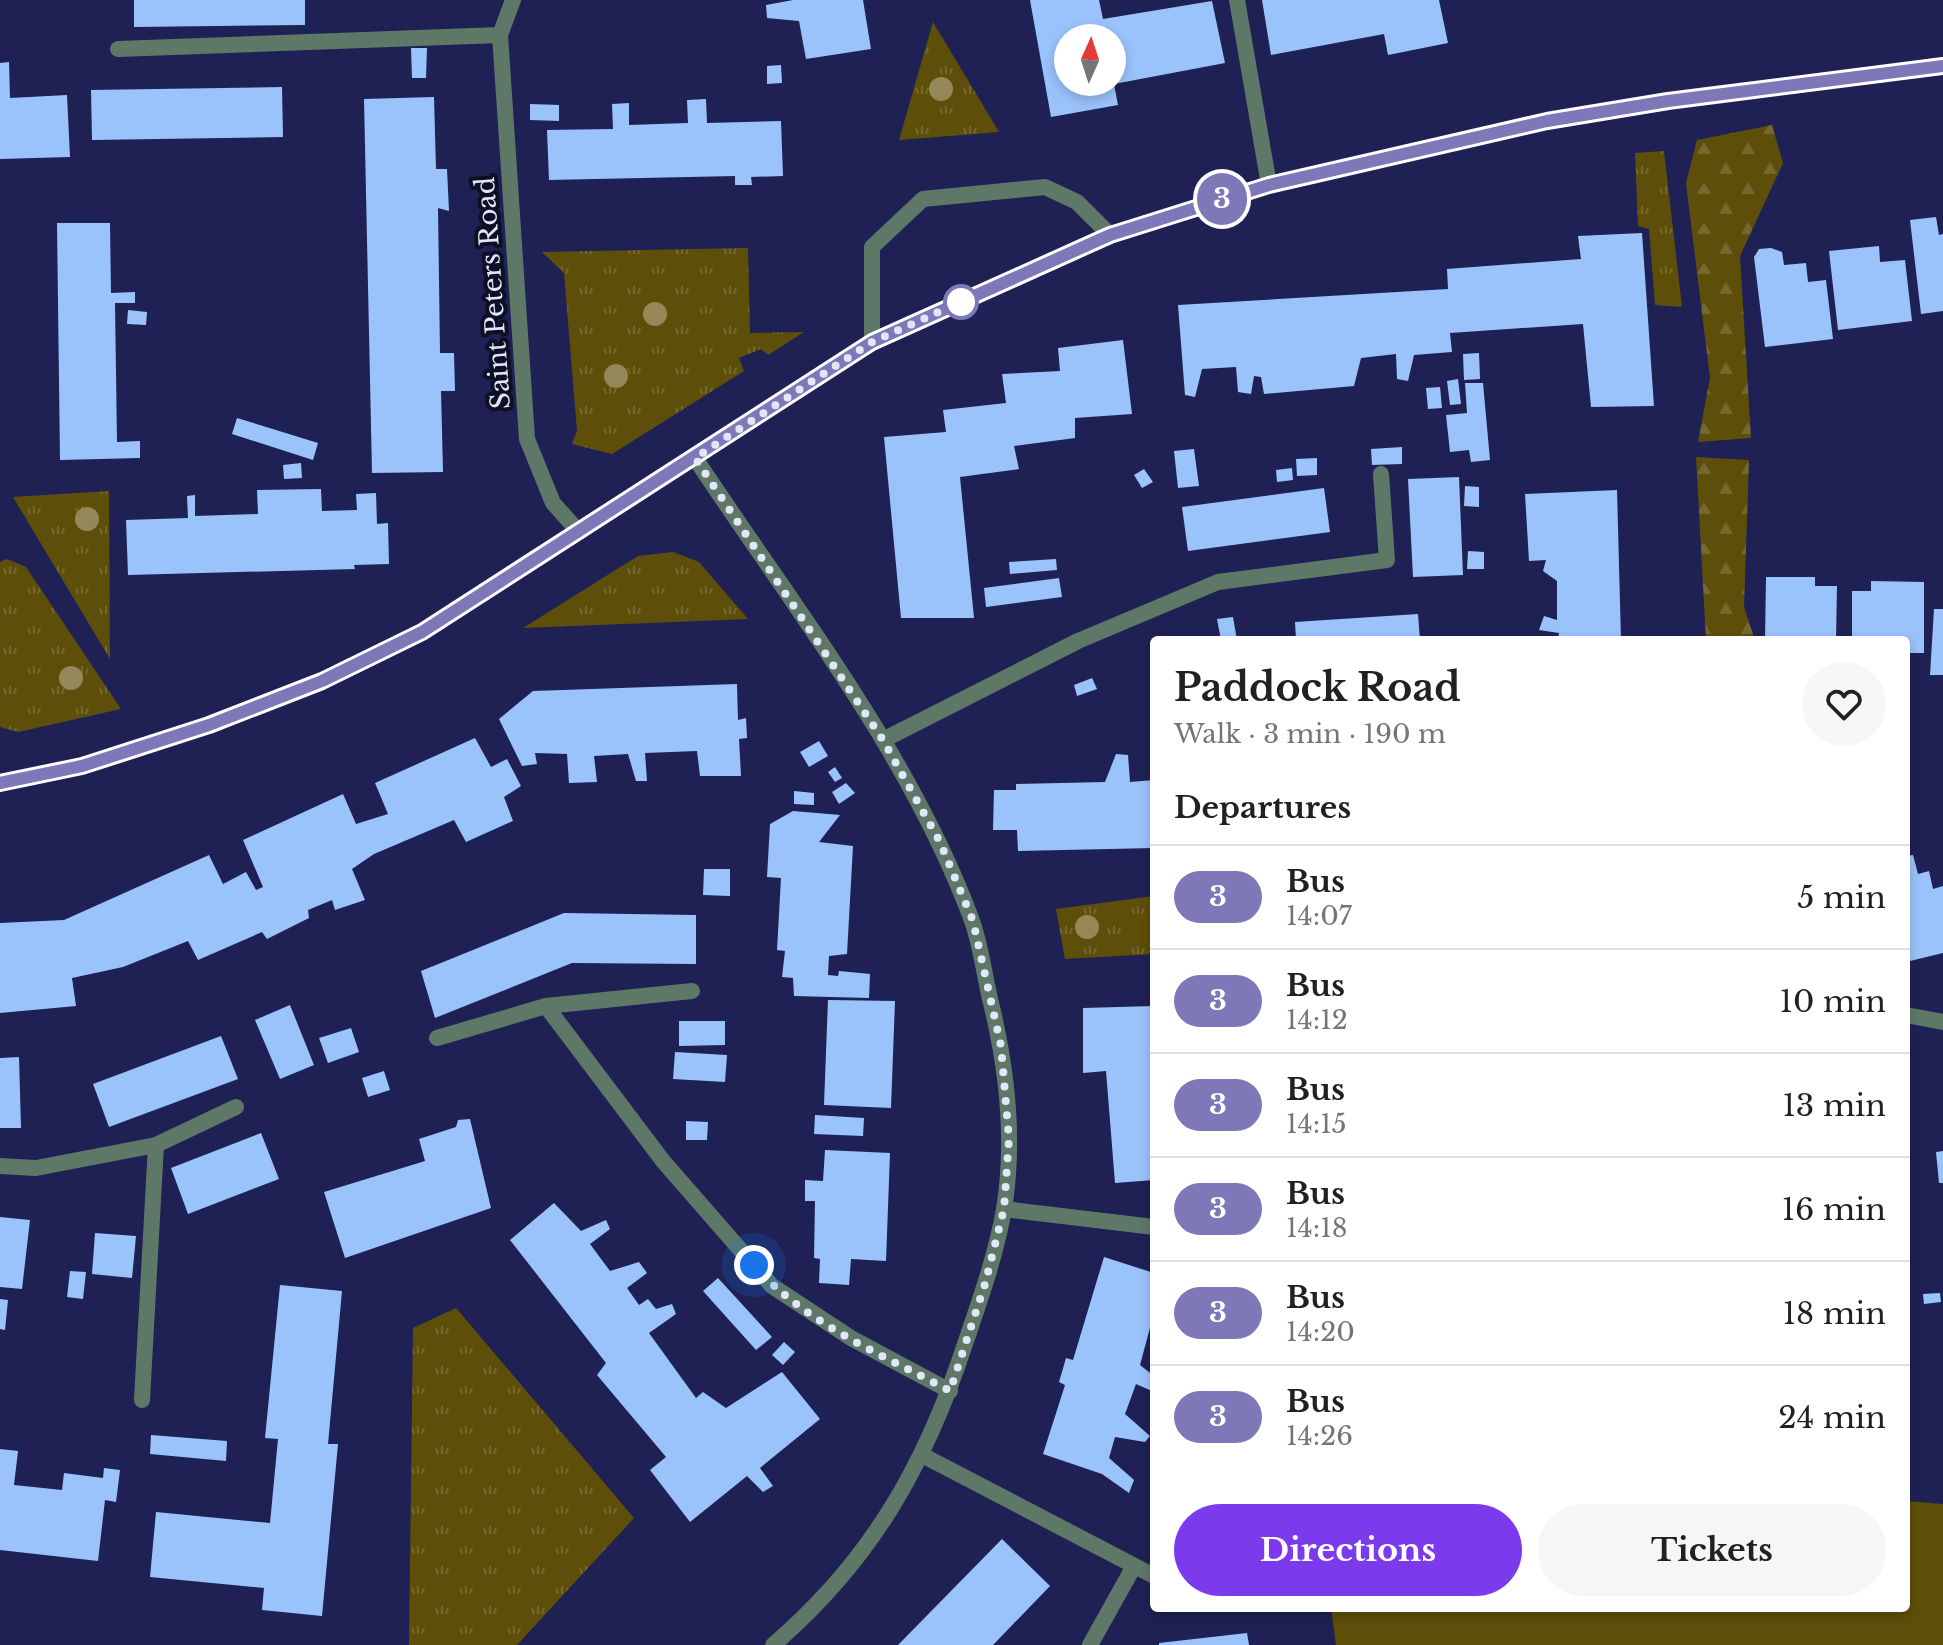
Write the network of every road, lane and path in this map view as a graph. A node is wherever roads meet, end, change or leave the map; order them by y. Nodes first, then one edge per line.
1 (513, 0) edge
2 (1237, 0) edge
3 (500, 35) junction
4 (118, 49) dead end
5 (1943, 66) edge
6 (1269, 185) junction
7 (1110, 235) junction
8 (872, 342) junction
9 (695, 458) junction
10 (1381, 474) dead end
11 (579, 532) junction
12 (883, 740) junction
13 (0, 783) edge
14 (692, 991) dead end
15 (546, 1006) junction
16 (1910, 1016) edge
17 (1943, 1022) edge
18 (437, 1038) dead end
19 (236, 1107) dead end
20 (156, 1145) junction
21 (0, 1166) edge
22 (1004, 1209) junction
23 (1150, 1227) edge
24 (950, 1391) junction
25 (142, 1400) dead end
26 (922, 1455) junction
27 (1133, 1568) junction
28 (1150, 1574) edge
29 (773, 1645) edge
30 (1090, 1645) edge

1 - 3 street
2 - 6 street
3 - 4 street
3 - 11 street, Saint Peters Road
5 - 6 street
6 - 7 street
7 - 8 street
7 - 8 street
8 - 9 street
9 - 11 street
9 - 12 street
10 - 12 street
11 - 13 street
12 - 22 street
14 - 15 street
15 - 18 street
15 - 24 street
16 - 17 street
19 - 20 street
20 - 21 street
20 - 25 street
22 - 23 street
22 - 24 street
24 - 26 street
26 - 27 street
26 - 29 street
27 - 28 street
27 - 30 street

